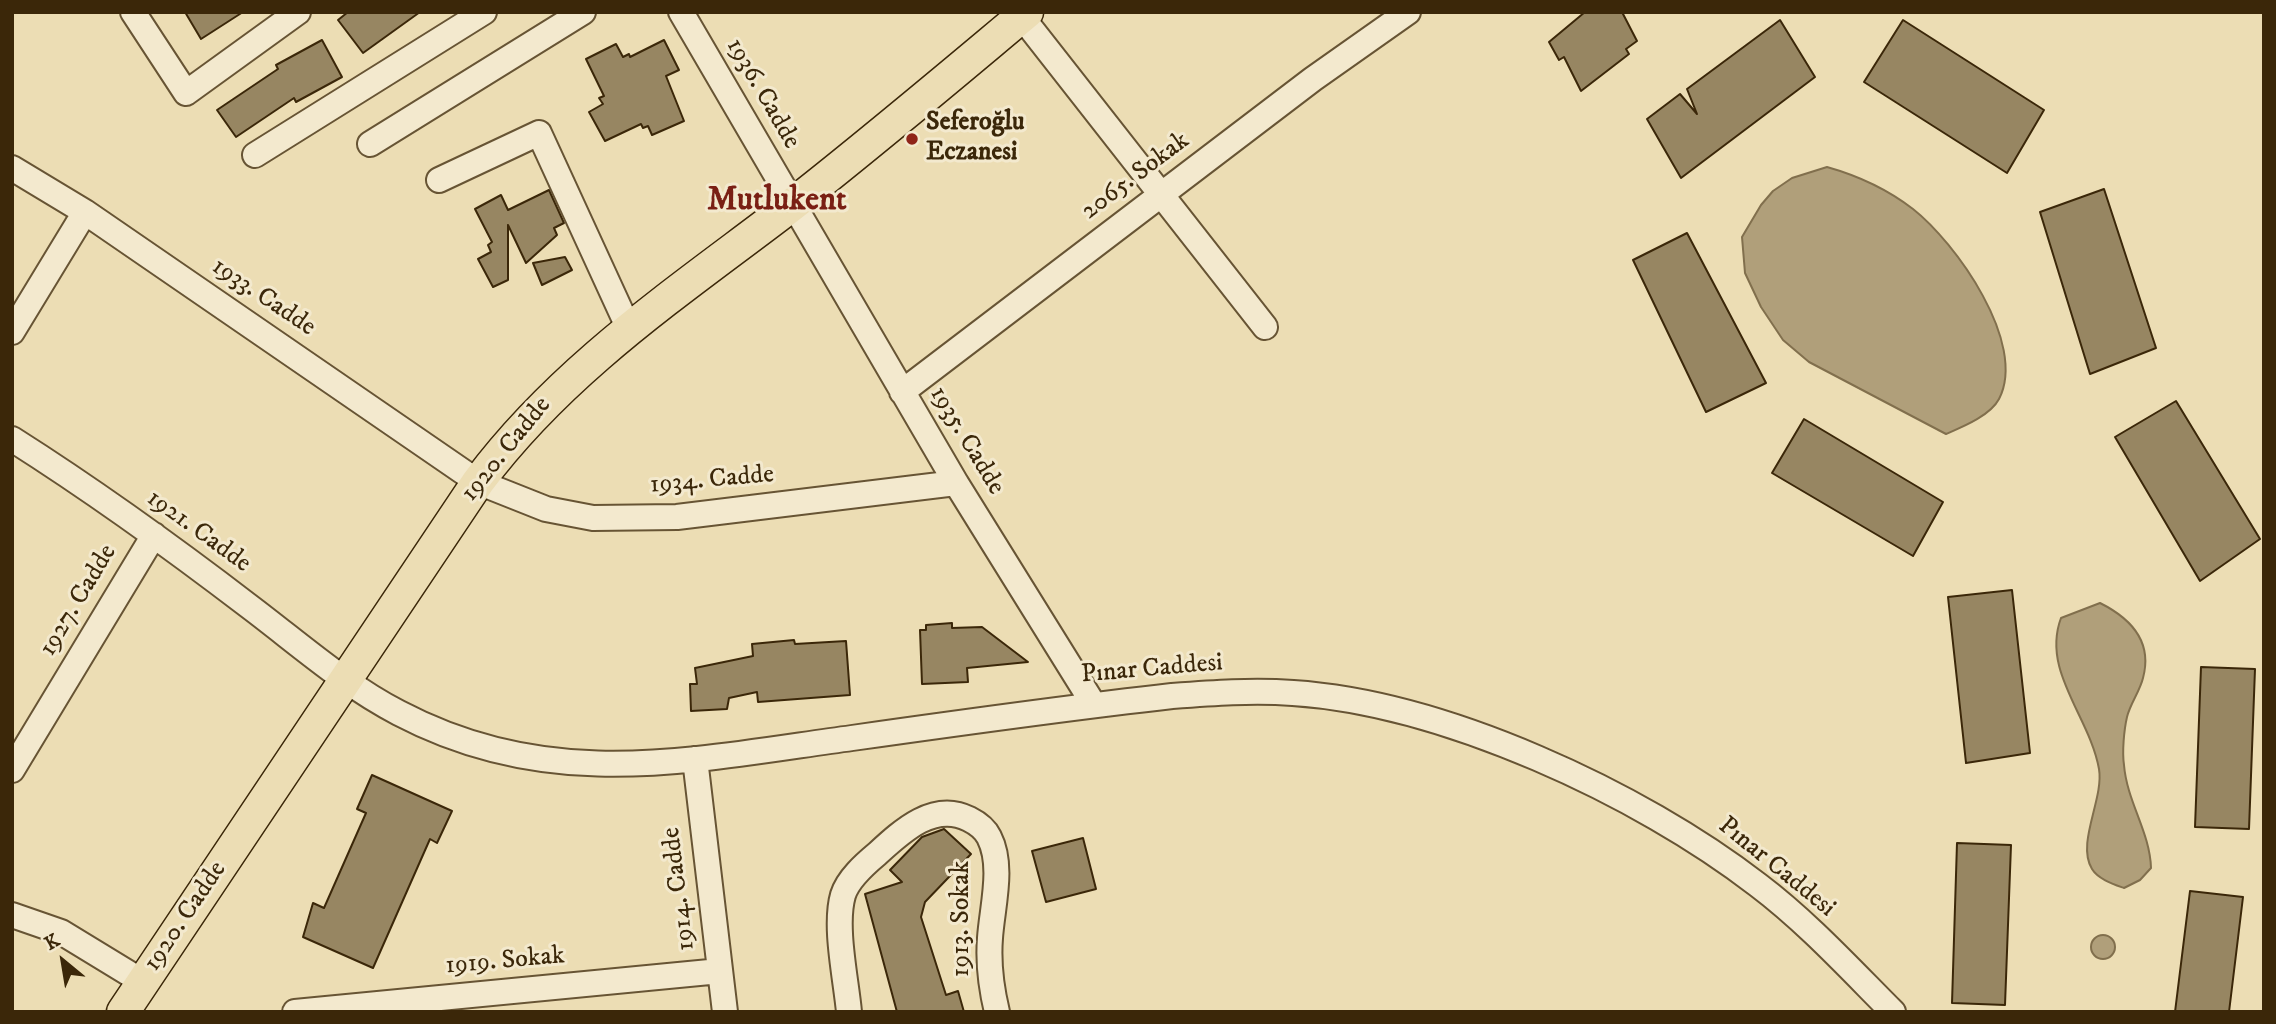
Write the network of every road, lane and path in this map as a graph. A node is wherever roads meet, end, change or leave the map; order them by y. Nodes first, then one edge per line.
1 (298, 12) edge
2 (484, 12) edge
3 (583, 12) edge
4 (681, 12) edge
5 (1408, 12) edge
6 (135, 13) edge
7 (1022, 14) edge
8 (370, 144) dead end
9 (255, 155) dead end
10 (12, 167) edge
11 (439, 180) dead end
12 (1161, 195) junction
13 (791, 205) junction
14 (85, 212) junction
15 (1265, 327) dead end
16 (629, 329) junction
17 (12, 332) edge
18 (902, 392) junction
19 (12, 439) edge
20 (478, 482) junction
21 (956, 483) junction
22 (154, 536) junction
23 (344, 680) junction
24 (1094, 705) junction
25 (695, 759) junction
26 (12, 770) edge
27 (12, 915) edge
28 (720, 971) junction
29 (143, 982) junction
30 (123, 1012) edge
31 (295, 1012) edge
32 (725, 1012) edge
33 (849, 1012) edge
34 (997, 1012) edge
35 (1893, 1012) edge

1 - 6 street
2 - 9 street
3 - 8 street
4 - 13 street, 1936. Cadde
5 - 12 street, 2065. Sokak
7 - 12 street
7 - 13 main road, 1920. Cadde
10 - 14 street, 1933. Cadde
11 - 16 street
12 - 15 street
12 - 18 street, 2065. Sokak
13 - 16 main road, 1920. Cadde
13 - 18 street, 1935. Cadde
14 - 17 street
14 - 20 street, 1933. Cadde
16 - 20 main road, 1920. Cadde
18 - 21 street, 1935. Cadde
19 - 22 street, 1921. Cadde
20 - 21 street, 1934. Cadde
20 - 23 main road, 1920. Cadde
21 - 24 street, 1935. Cadde
22 - 23 street, 1921. Cadde
22 - 26 street, 1927. Cadde
23 - 25 street, Pınar Caddesi
23 - 29 main road, 1920. Cadde
24 - 25 street, Pınar Caddesi
24 - 35 street, Pınar Caddesi
25 - 28 street, 1914. Cadde
27 - 29 street
28 - 31 street, 1919. Sokak
28 - 32 street, 1914. Cadde
29 - 30 main road, 1920. Cadde
33 - 34 street, 1913. Sokak

